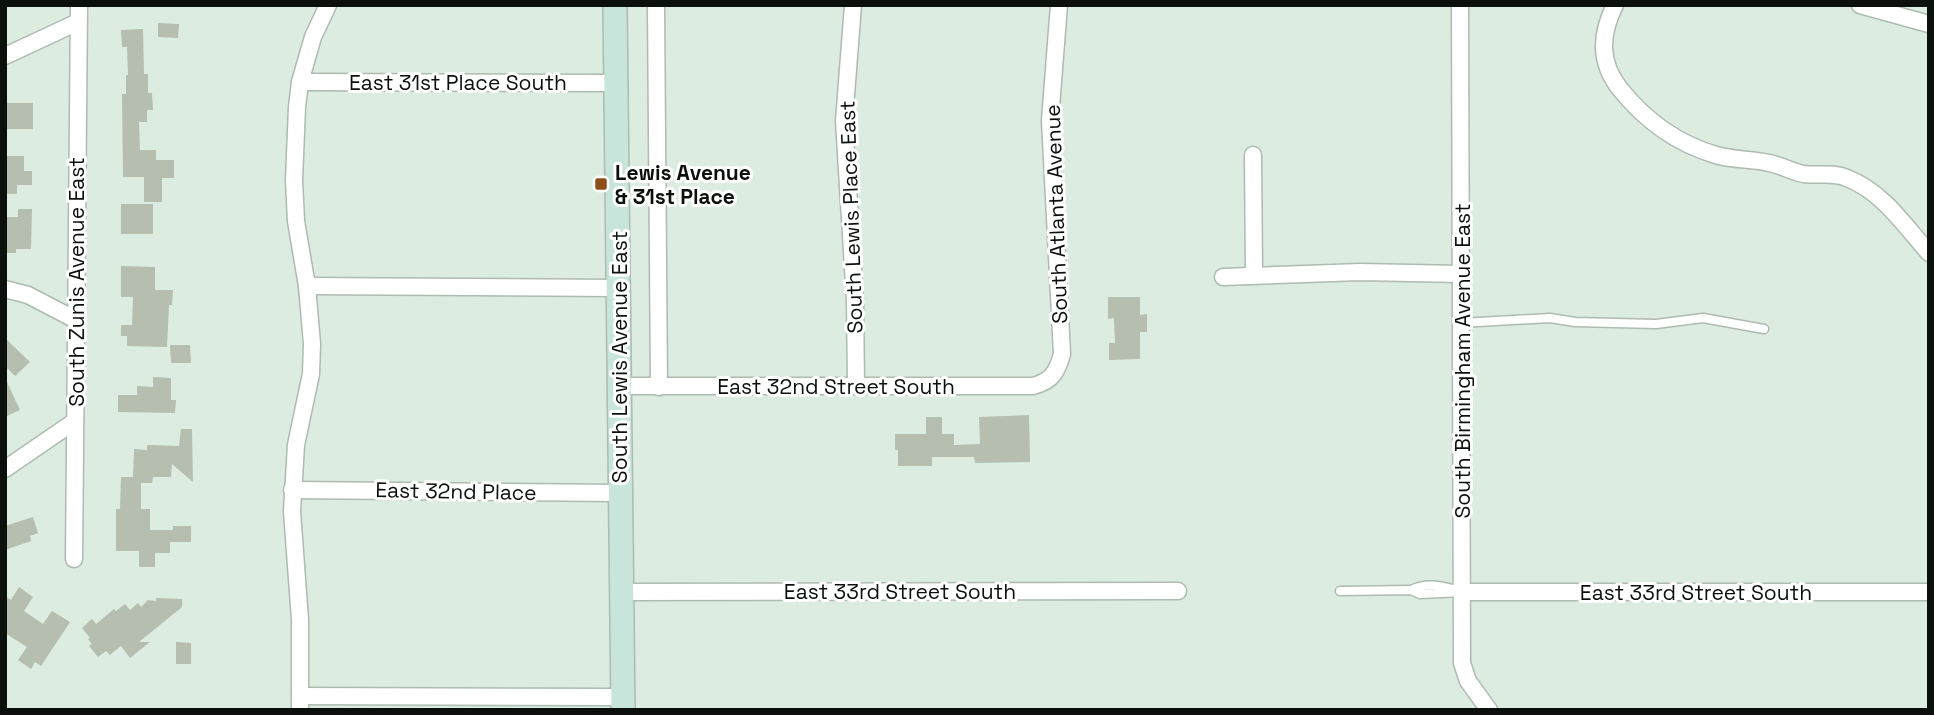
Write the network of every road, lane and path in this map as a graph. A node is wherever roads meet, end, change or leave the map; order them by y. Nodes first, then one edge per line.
1 (79, 5) edge
2 (328, 5) edge
3 (615, 5) edge
4 (656, 5) edge
5 (853, 5) edge
6 (1059, 5) edge
7 (1460, 5) edge
8 (1615, 5) edge
9 (1860, 5) edge
10 (78, 22) junction
11 (1929, 24) edge
12 (5, 56) edge
13 (300, 82) junction
14 (615, 83) junction
15 (1254, 155) dead end
16 (1929, 253) edge
17 (1254, 274) junction
18 (1462, 274) junction
19 (1223, 277) dead end
20 (307, 286) junction
21 (619, 288) junction
22 (5, 289) edge
23 (76, 320) junction
24 (1461, 323) junction
25 (1764, 329) dead end
26 (1050, 379) joint
27 (620, 386) junction
28 (856, 386) junction
29 (659, 387) junction
30 (75, 421) junction
31 (5, 468) edge
32 (292, 490) junction
33 (620, 493) junction
34 (75, 559) dead end
35 (1178, 591) dead end
36 (1340, 591) dead end
37 (621, 592) junction
38 (1464, 592) junction
39 (1929, 592) edge
40 (300, 703) edge
41 (625, 706) edge
42 (1489, 710) edge

1 - 10 street, South Zunis Avenue East
2 - 13 street
3 - 14 main road, South Lewis Avenue East
4 - 29 street, South Lewis Avenue East
5 - 28 street, South Lewis Place East
6 - 26 street, South Atlanta Avenue
7 - 18 street, South Birmingham Avenue East
8 - 16 street
9 - 11 street
10 - 12 street
10 - 23 street, South Zunis Avenue East
13 - 14 street, East 31st Place South
13 - 20 street
14 - 21 main road, South Lewis Avenue East
15 - 17 street
17 - 18 street
17 - 19 street
18 - 24 street, South Birmingham Avenue East
20 - 21 street
20 - 32 street
21 - 27 main road, South Lewis Avenue East
22 - 23 street
23 - 30 street, South Zunis Avenue East
24 - 25 lane
24 - 38 street, South Birmingham Avenue East
26 - 28 street, East 32nd Street South
27 - 29 street, East 32nd Street South
27 - 33 main road, South Lewis Avenue East
28 - 29 street, East 32nd Street South
30 - 31 street
30 - 34 street, South Zunis Avenue East
32 - 33 street, East 32nd Place
32 - 40 street
33 - 37 main road, South Lewis Avenue East
35 - 37 street, East 33rd Street South
36 - 38 lane, East 33rd Street South
37 - 41 main road, South Lewis Avenue East
38 - 39 street, East 33rd Street South
38 - 42 street, South Birmingham Avenue East
40 - 41 street

